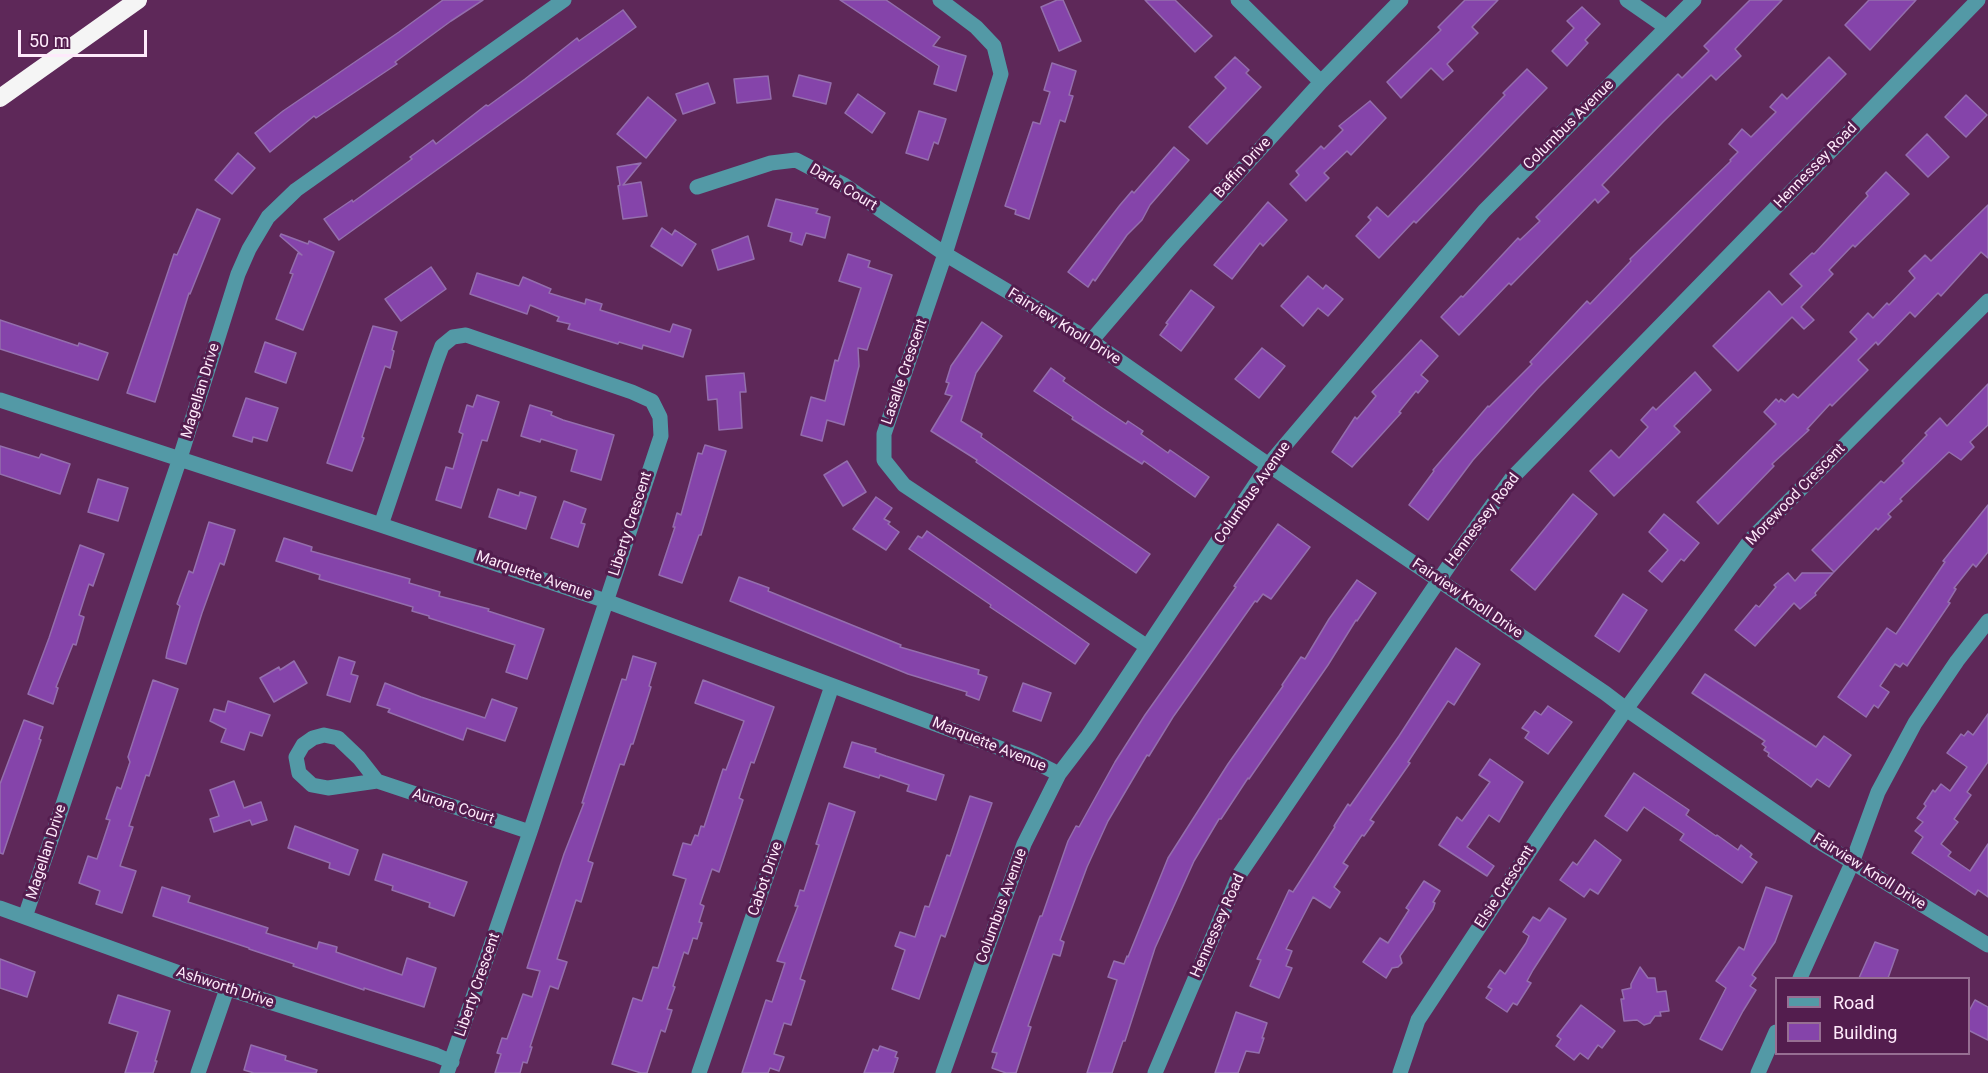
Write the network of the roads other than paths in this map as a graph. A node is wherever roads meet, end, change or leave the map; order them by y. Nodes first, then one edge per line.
1 (138, 0) edge
2 (564, 0) edge
3 (940, 0) edge
4 (1238, 0) edge
5 (1401, 0) edge
6 (1627, 0) edge
7 (1694, 0) edge
8 (1978, 0) edge
9 (1666, 27) junction
10 (1321, 82) junction
11 (0, 98) edge
12 (697, 187) dead end
13 (945, 254) junction
14 (1988, 301) edge
15 (1091, 341) junction
16 (0, 400) edge
17 (180, 458) junction
18 (1269, 464) junction
19 (381, 525) junction
20 (1439, 580) junction
21 (606, 601) junction
22 (1988, 621) edge
23 (1146, 646) junction
24 (832, 686) junction
25 (1626, 709) junction
26 (1059, 774) junction
27 (376, 781) junction
28 (530, 832) junction
29 (1852, 863) junction
30 (0, 908) edge
31 (25, 917) junction
32 (1988, 945) edge
33 (1800, 977) edge
34 (227, 989) junction
35 (1775, 1034) edge
36 (450, 1068) edge
37 (198, 1073) edge
38 (699, 1073) edge
39 (943, 1073) edge
40 (1155, 1073) edge
41 (1400, 1073) edge
42 (1758, 1073) edge

1 - 11 highway
2 - 17 street, Magellan Drive
3 - 13 street, Lasalle Crescent
4 - 10 street
5 - 10 street, Baffin Drive
6 - 9 street
7 - 9 street, Columbus Avenue
8 - 20 street, Hennessey Road
9 - 18 street, Columbus Avenue
10 - 15 street, Baffin Drive
12 - 13 street, Darla Court
13 - 15 street, Fairview Knoll Drive
13 - 23 street, Lasalle Crescent
14 - 25 street, Morewood Crescent
15 - 18 street, Fairview Knoll Drive
16 - 17 street, Marquette Avenue
17 - 19 street, Marquette Avenue
17 - 31 street, Magellan Drive
18 - 20 street, Fairview Knoll Drive
18 - 23 street, Columbus Avenue
19 - 21 street, Marquette Avenue
19 - 21 street, Liberty Crescent
20 - 25 street, Fairview Knoll Drive
20 - 40 street, Hennessey Road
21 - 24 street, Marquette Avenue
21 - 28 street, Liberty Crescent
22 - 29 street
23 - 26 street, Columbus Avenue
24 - 26 street, Marquette Avenue
24 - 38 street, Cabot Drive
25 - 29 street, Fairview Knoll Drive
25 - 41 street, Elsie Crescent
26 - 39 street, Columbus Avenue
27 - 27 street, Aurora Court
27 - 28 street, Aurora Court
28 - 36 street, Liberty Crescent
29 - 32 street, Fairview Knoll Drive
29 - 33 street
30 - 31 street, Ashworth Drive
31 - 34 street, Ashworth Drive
34 - 36 street, Ashworth Drive
34 - 37 street
35 - 42 street

